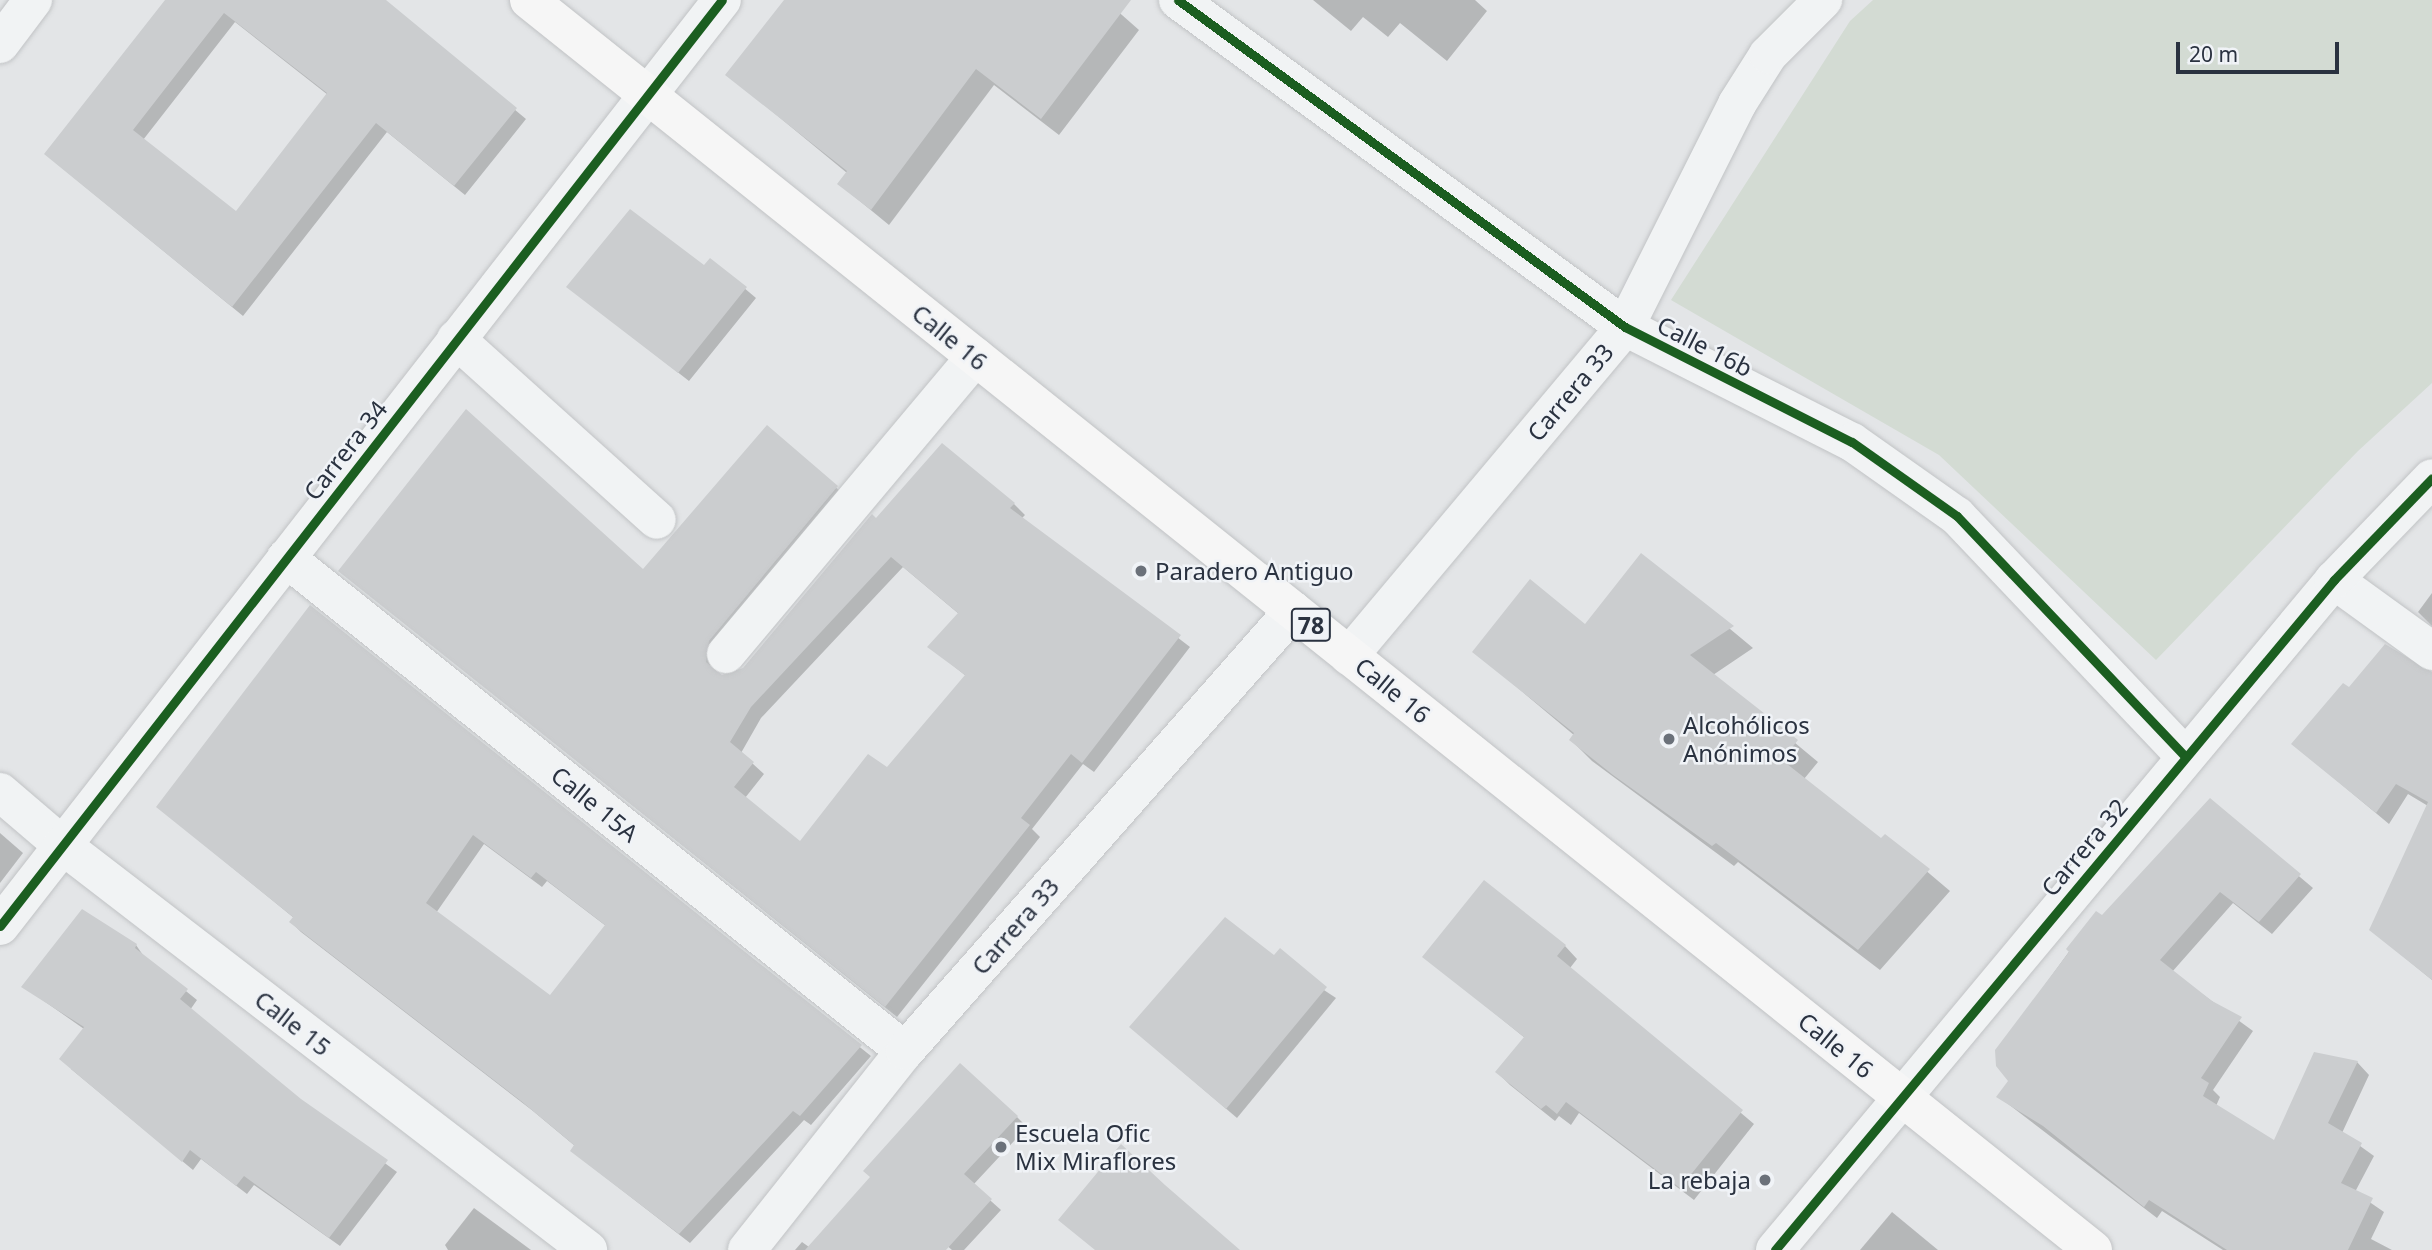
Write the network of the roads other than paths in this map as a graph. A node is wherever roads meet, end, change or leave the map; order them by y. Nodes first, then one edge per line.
1 (33, 0) edge
2 (529, 0) edge
3 (722, 0) edge
4 (1178, 0) edge
5 (1823, 0) edge
6 (0, 44) edge
7 (648, 95) junction
8 (1625, 327) junction
9 (456, 340) junction
10 (975, 356) junction
11 (2432, 478) edge
12 (657, 520) dead end
13 (286, 558) junction
14 (2334, 580) junction
15 (1293, 611) junction
16 (2432, 651) edge
17 (726, 654) dead end
18 (1349, 656) junction
19 (2185, 756) junction
20 (0, 792) edge
21 (62, 845) junction
22 (0, 926) edge
23 (905, 1051) junction
24 (1900, 1096) junction
25 (588, 1250) edge
26 (747, 1250) edge
27 (1775, 1250) edge
28 (2093, 1250) edge

1 - 6 street
2 - 7 highway, Calle 16 / 78
3 - 7 street, Carrera 34
4 - 8 street, Calle 16b
5 - 8 street, Carrera 33
7 - 9 street, Carrera 34
7 - 10 highway, Calle 16 / 78
8 - 18 street, Carrera 33
8 - 19 street, Calle 16b
9 - 12 street
9 - 13 street, Carrera 34
10 - 15 highway, Calle 16 / 78
10 - 17 street
11 - 14 street, Carrera 32
13 - 21 street, Carrera 34
13 - 23 street, Calle 15A
14 - 16 street
14 - 19 street, Carrera 32
15 - 18 highway, Calle 16 / 78
15 - 23 street, Carrera 33
18 - 24 highway, Calle 16 / 78
19 - 24 street, Carrera 32
20 - 21 street, Calle 15
21 - 22 street, Carrera 34
21 - 25 street, Calle 15
23 - 26 street, Carrera 33
24 - 27 street, Carrera 32
24 - 28 highway, Calle 16 / 78

